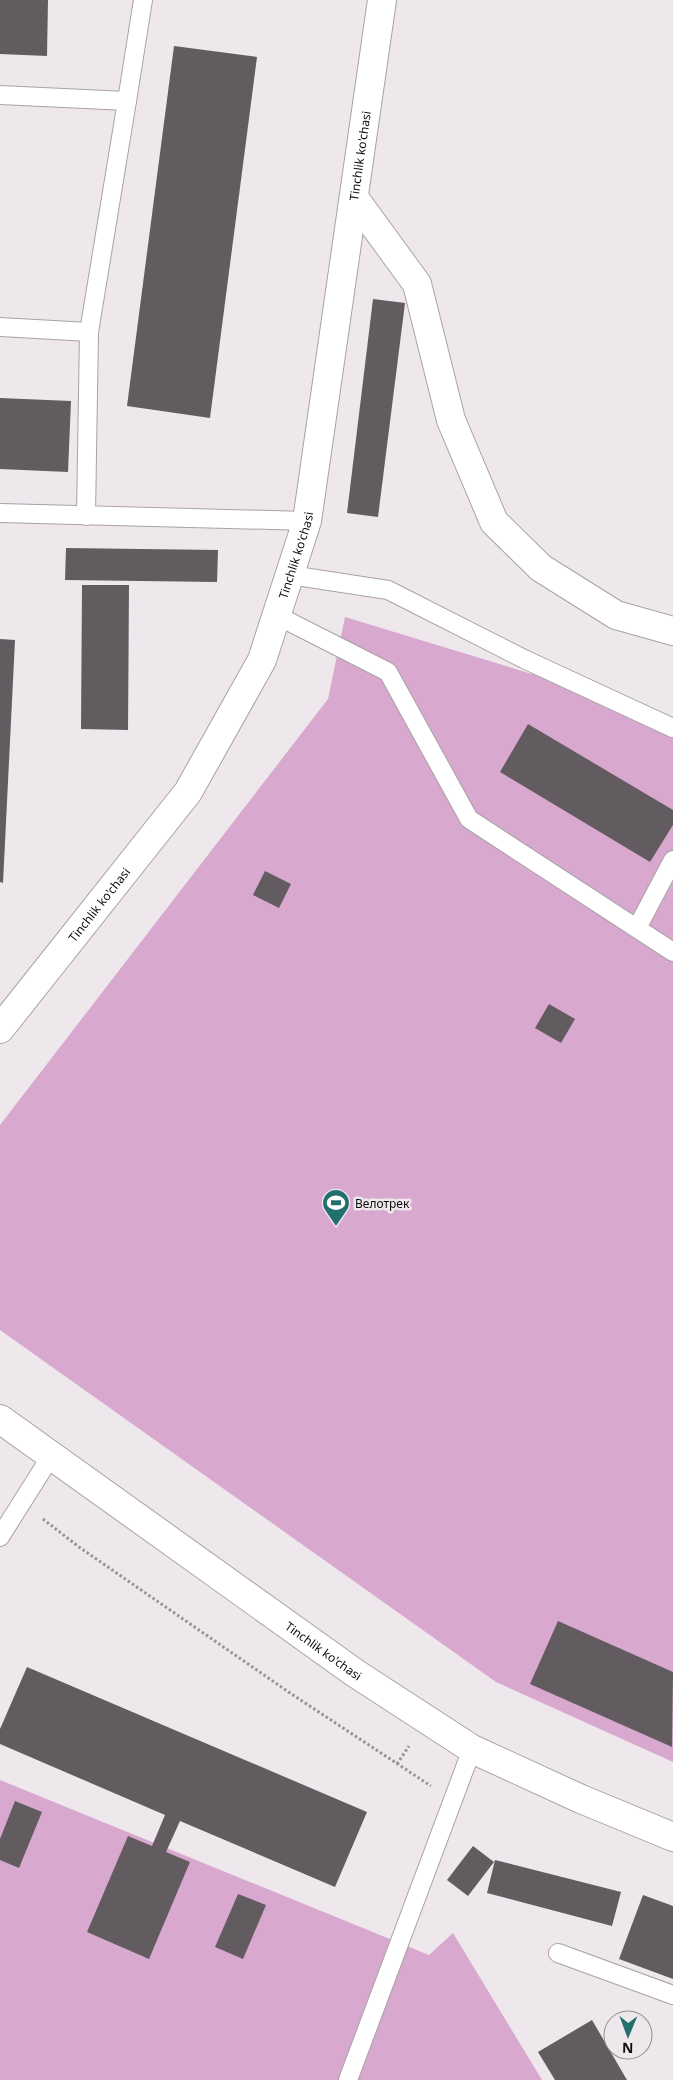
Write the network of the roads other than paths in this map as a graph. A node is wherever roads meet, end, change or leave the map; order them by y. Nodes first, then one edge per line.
1 (144, 0) edge
2 (382, 0) edge
3 (0, 95) edge
4 (127, 101) junction
5 (355, 199) junction
6 (0, 327) edge
7 (89, 332) junction
8 (0, 513) edge
9 (86, 516) junction
10 (307, 521) junction
11 (290, 575) junction
12 (276, 615) junction
13 (673, 631) edge
14 (673, 728) edge
15 (673, 860) edge
16 (637, 928) junction
17 (673, 952) edge
18 (0, 1029) edge
19 (0, 1419) edge
20 (51, 1456) junction
21 (0, 1537) edge
22 (472, 1750) junction
23 (673, 1837) edge
24 (558, 1953) dead end
25 (673, 1995) edge
26 (348, 2080) edge

1 - 4 lane
2 - 5 street, Tinchlik ko'chasi
3 - 4 lane
4 - 7 lane
5 - 10 street, Tinchlik ko'chasi
5 - 13 street
6 - 7 lane
7 - 9 lane
8 - 9 lane
9 - 10 lane
10 - 11 street, Tinchlik ko'chasi
11 - 12 street, Tinchlik ko'chasi
11 - 14 lane
12 - 16 lane
12 - 18 street, Tinchlik ko'chasi
15 - 16 lane
16 - 17 lane
19 - 20 street, Tinchlik ko'chasi
20 - 21 lane
20 - 22 street, Tinchlik ko'chasi
22 - 23 street, Tinchlik ko'chasi
22 - 26 lane
24 - 25 lane

